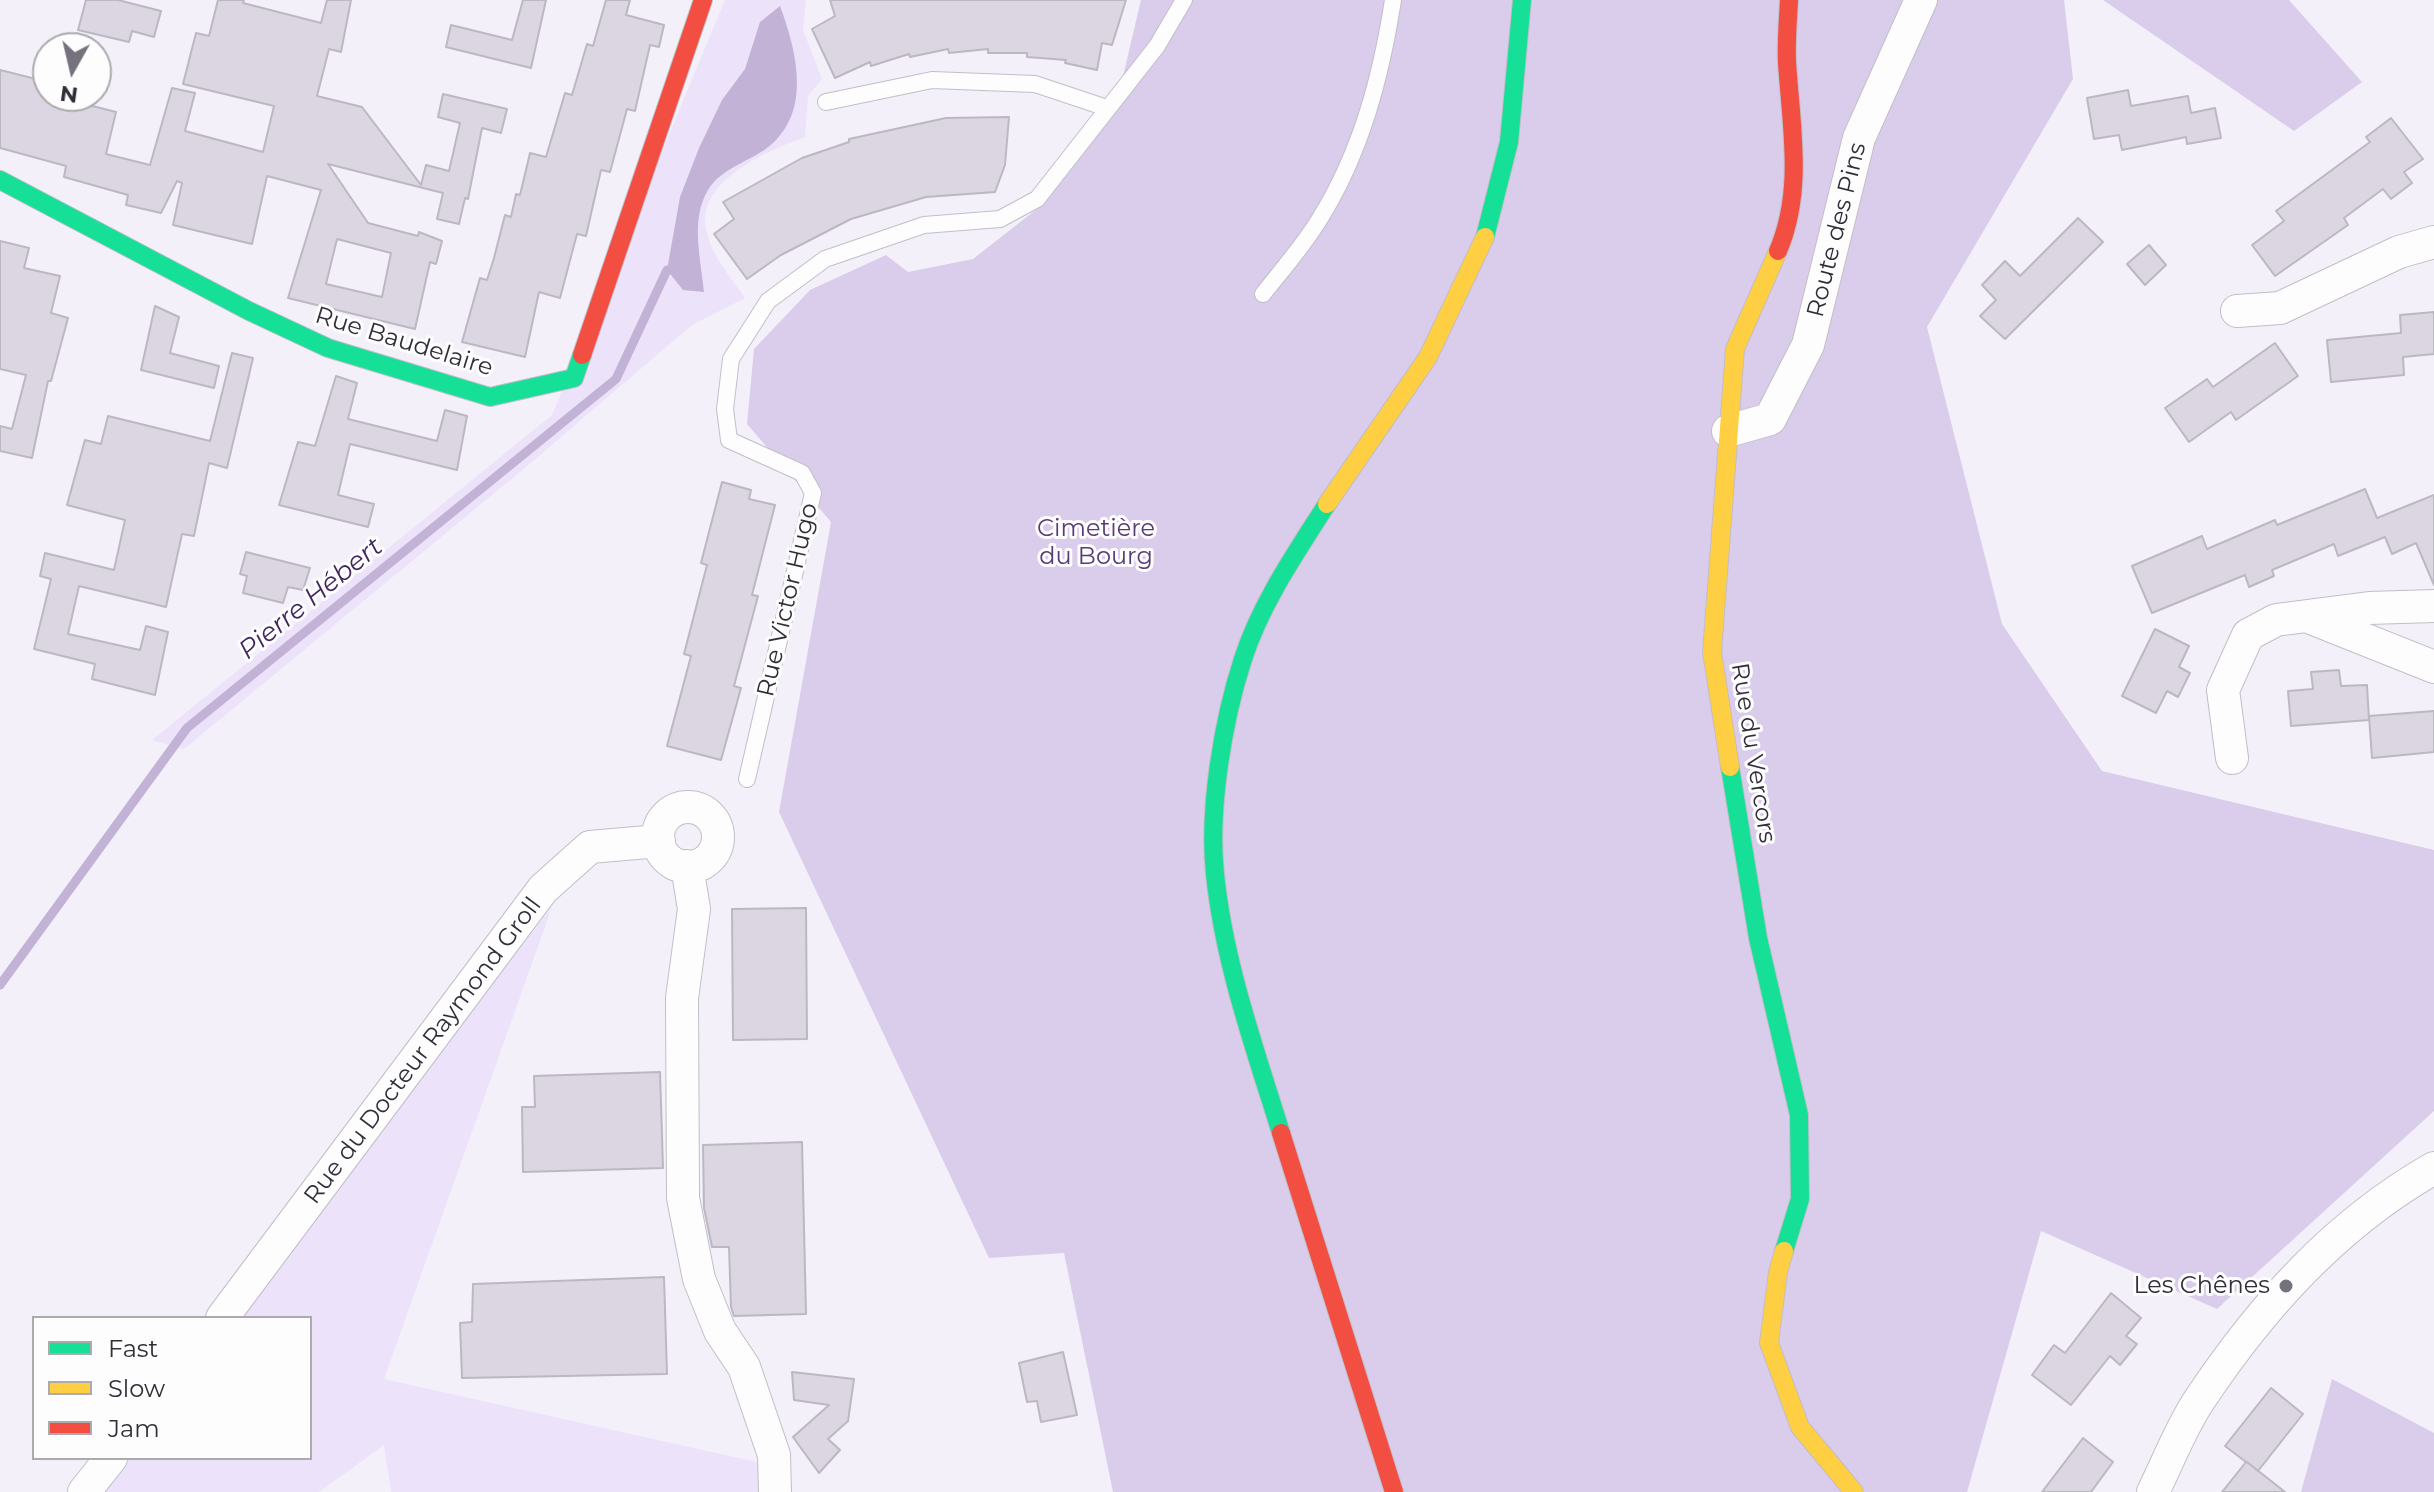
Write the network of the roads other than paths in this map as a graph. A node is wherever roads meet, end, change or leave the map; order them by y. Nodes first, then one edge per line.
1 (703, 0) edge
2 (1184, 0) edge
3 (1393, 0) edge
4 (1522, 0) edge
5 (1789, 0) edge
6 (1921, 0) edge
7 (826, 102) dead end
8 (1107, 108) junction
9 (0, 180) edge
10 (2434, 242) edge
11 (1263, 294) dead end
12 (2237, 311) dead end
13 (1728, 431) junction
14 (2434, 606) edge
15 (2305, 616) junction
16 (2434, 667) edge
17 (2232, 758) dead end
18 (747, 779) dead end
19 (659, 841) junction
20 (687, 866) junction
21 (2434, 1168) edge
22 (223, 1316) edge
23 (109, 1460) edge
24 (84, 1492) edge
25 (775, 1492) edge
26 (1394, 1492) edge
27 (1854, 1492) edge
28 (2153, 1492) edge

1 - 9 street, Rue Baudelaire
2 - 8 lane, Rue Victor Hugo
3 - 11 lane
4 - 26 street
5 - 13 street, Rue du Vercors
6 - 13 street, Route des Pins
7 - 8 lane
8 - 18 lane, Rue Victor Hugo
10 - 12 street
13 - 27 street, Rue du Vercors
14 - 15 street
15 - 16 street
15 - 17 street
19 - 20 street
19 - 20 street
19 - 22 street, Rue du Docteur Raymond Groll
20 - 25 street
21 - 28 street
23 - 24 street

